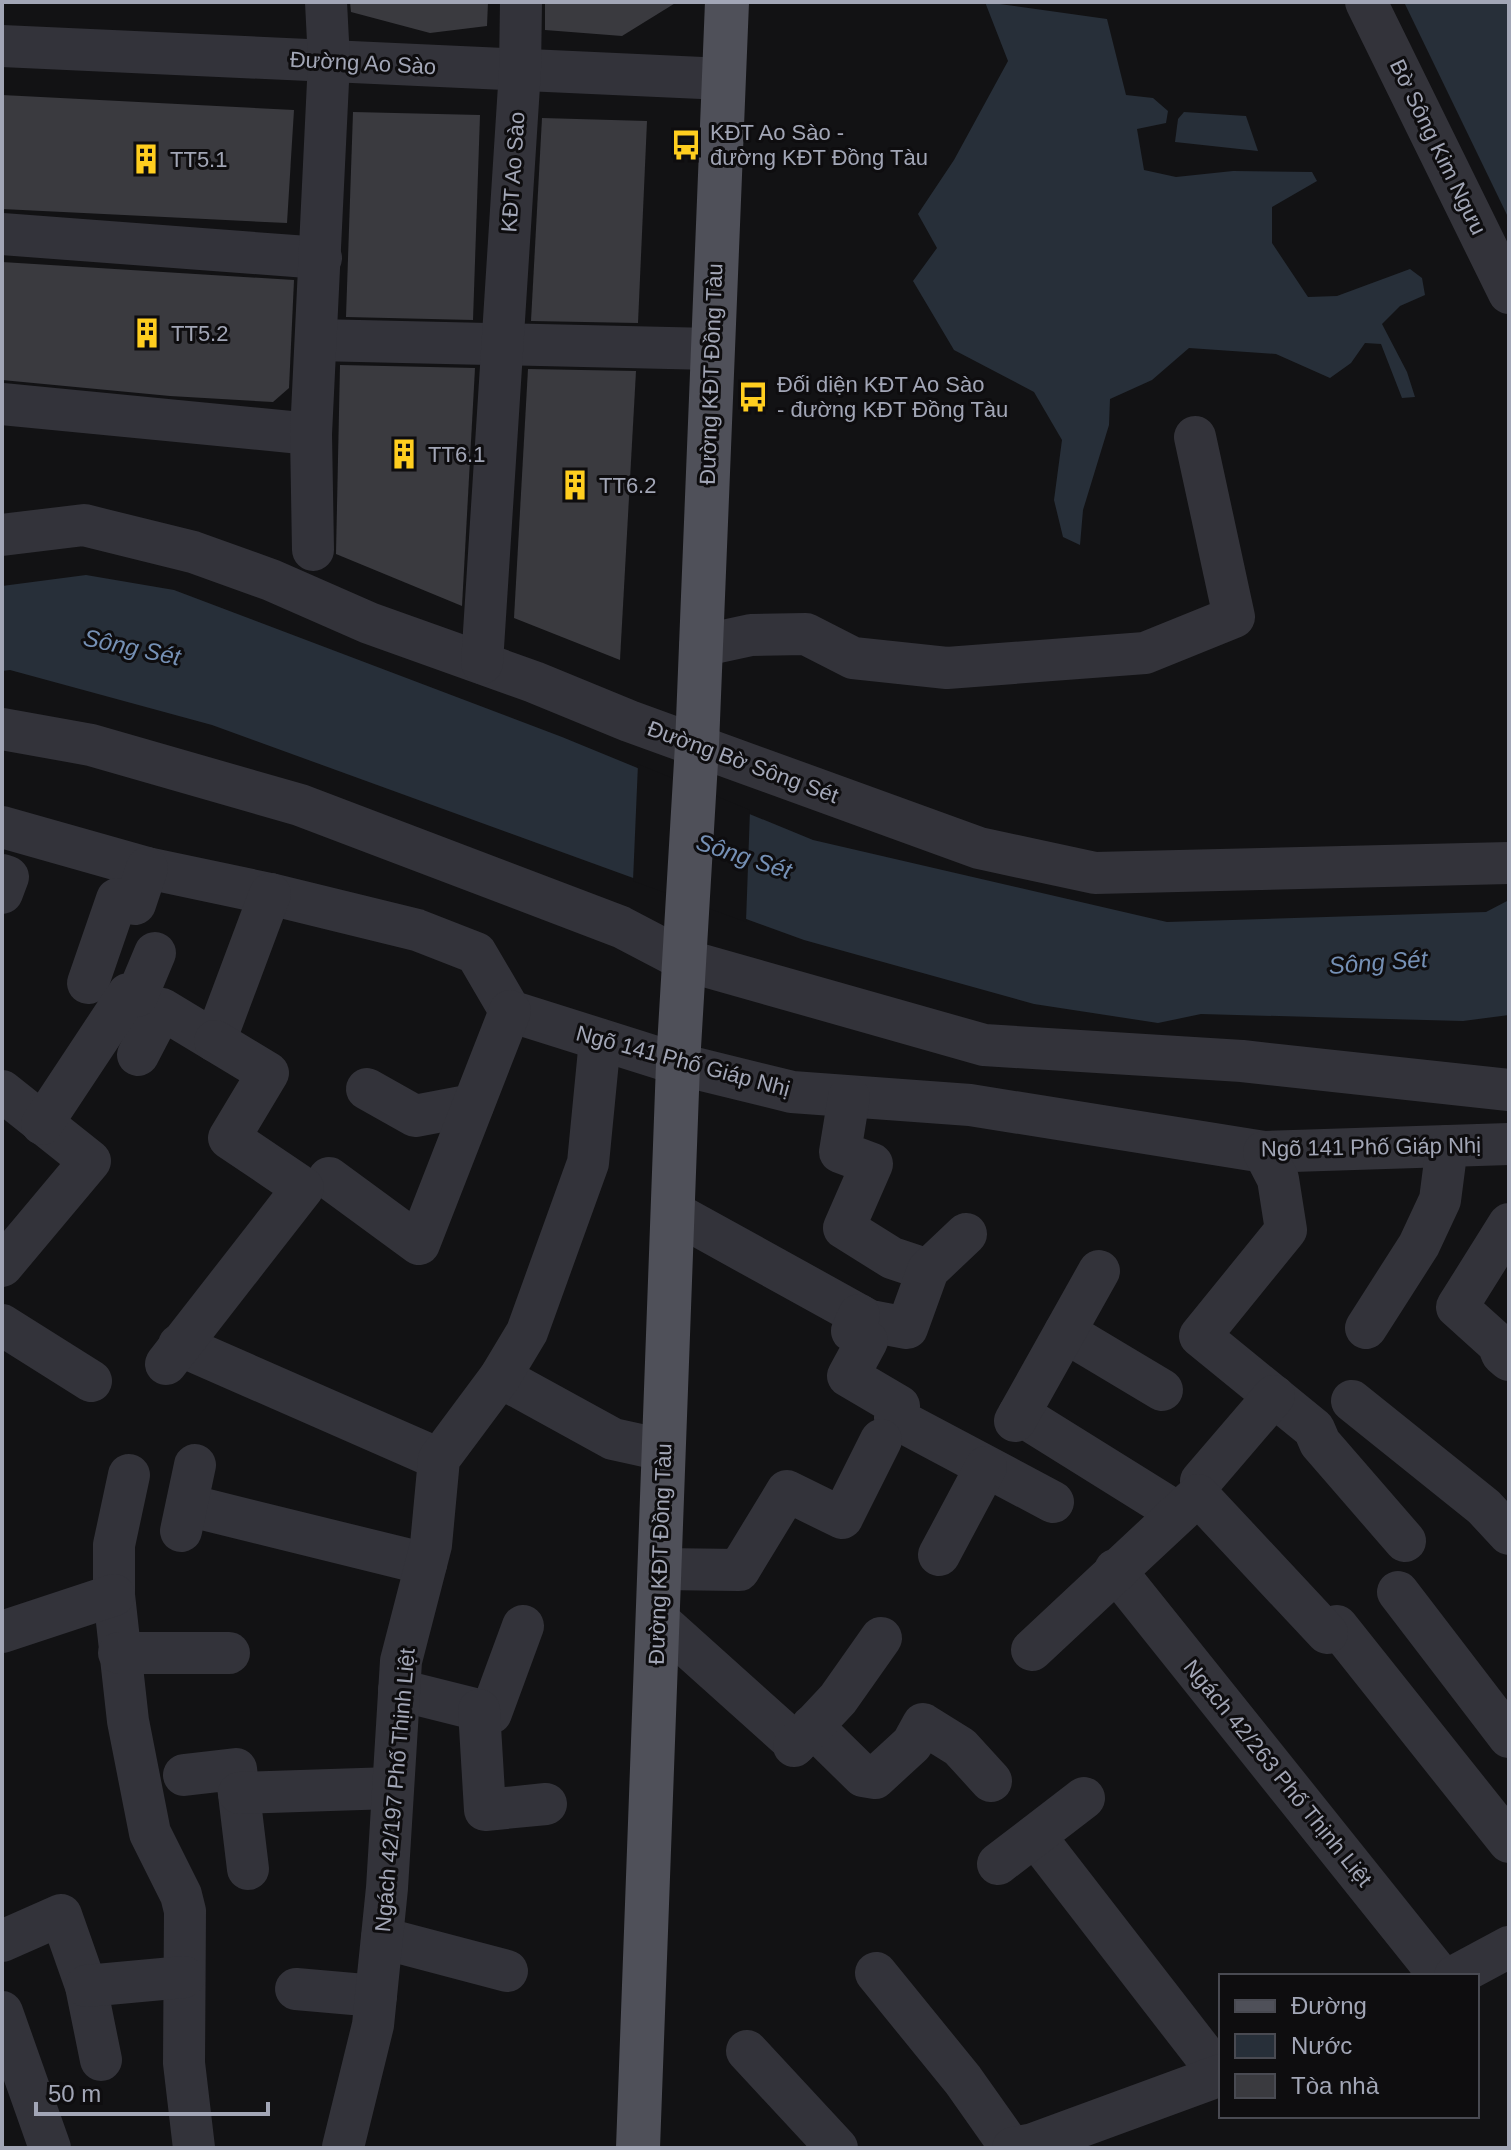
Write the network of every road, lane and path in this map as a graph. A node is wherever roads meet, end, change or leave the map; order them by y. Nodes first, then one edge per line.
1 (326, 2) edge
2 (521, 2) edge
3 (727, 2) edge
4 (1366, 2) edge
5 (2, 46) edge
6 (329, 61) junction
7 (520, 70) junction
8 (724, 79) junction
9 (2, 234) edge
10 (321, 258) junction
11 (1509, 293) edge
12 (316, 340) junction
13 (501, 342) junction
14 (712, 349) junction
15 (2, 404) edge
16 (311, 434) junction
17 (1195, 437) dead end
18 (2, 535) edge
19 (313, 550) dead end
20 (700, 646) junction
21 (482, 663) junction
22 (2, 729) edge
23 (697, 756) junction
24 (2, 827) edge
25 (1509, 863) edge
26 (147, 868) junction
27 (2, 875) edge
28 (2, 893) edge
29 (270, 894) junction
30 (155, 953) dead end
31 (684, 960) junction
32 (88, 983) dead end
33 (510, 1011) junction
34 (600, 1040) junction
35 (215, 1041) junction
36 (138, 1055) dead end
37 (678, 1064) junction
38 (367, 1089) dead end
39 (1509, 1090) edge
40 (3, 1094) edge
41 (849, 1097) junction
42 (473, 1105) junction
43 (42, 1124) junction
44 (1509, 1144) edge
45 (1447, 1146) junction
46 (1264, 1152) junction
47 (329, 1178) dead end
48 (673, 1212) junction
49 (1509, 1224) edge
50 (966, 1234) dead end
51 (2, 1266) edge
52 (928, 1270) junction
53 (1099, 1271) dead end
54 (865, 1318) junction
55 (2, 1325) edge
56 (1366, 1328) dead end
57 (1065, 1332) junction
58 (1509, 1360) edge
59 (500, 1377) junction
60 (91, 1381) dead end
61 (1162, 1390) dead end
62 (1274, 1396) junction
63 (881, 1440) dead end
64 (1320, 1443) junction
65 (663, 1450) junction
66 (439, 1459) junction
67 (195, 1465) dead end
68 (986, 1467) junction
69 (129, 1475) dead end
70 (1192, 1496) junction
71 (1053, 1502) dead end
72 (1509, 1534) edge
73 (1405, 1541) dead end
74 (939, 1555) dead end
75 (426, 1564) junction
76 (661, 1569) junction
77 (1115, 1570) junction
78 (1398, 1592) dead end
79 (114, 1595) junction
80 (659, 1621) junction
81 (523, 1626) dead end
82 (2, 1632) edge
83 (881, 1638) dead end
84 (1032, 1650) dead end
85 (119, 1653) junction
86 (229, 1653) dead end
87 (399, 1690) junction
88 (479, 1710) junction
89 (1509, 1737) edge
90 (795, 1745) junction
91 (184, 1775) dead end
92 (991, 1781) dead end
93 (392, 1788) junction
94 (239, 1793) junction
95 (1084, 1798) dead end
96 (546, 1804) dead end
97 (1035, 1836) junction
98 (1509, 1842) edge
99 (998, 1864) dead end
100 (248, 1869) dead end
101 (382, 1938) junction
102 (2, 1941) edge
103 (1509, 1947) edge
104 (507, 1971) dead end
105 (876, 1973) dead end
106 (1438, 1974) edge
107 (1459, 1974) edge
108 (184, 1977) junction
109 (86, 1986) junction
110 (296, 1989) dead end
111 (376, 1996) junction
112 (2, 2012) edge
113 (747, 2051) dead end
114 (101, 2060) dead end
115 (1219, 2072) edge
116 (1219, 2076) edge
117 (50, 2148) edge
118 (194, 2148) edge
119 (344, 2148) edge
120 (638, 2148) edge
121 (837, 2148) edge
122 (1012, 2148) edge

1 - 6 street
2 - 7 street, KĐT Ao Sào
3 - 8 main road, Đường KĐT Đồng Tàu
4 - 11 street, Bờ Sông Kim Ngưu
5 - 6 street, Đường Ao Sào
6 - 7 street, Đường Ao Sào
6 - 10 street
7 - 8 street, Đường Ao Sào
7 - 13 street, KĐT Ao Sào
8 - 14 main road, Đường KĐT Đồng Tàu
9 - 10 street
10 - 12 street
12 - 13 street
12 - 16 street
13 - 14 street
13 - 21 street, KĐT Ao Sào
14 - 20 main road, Đường KĐT Đồng Tàu
15 - 16 street
16 - 19 street
17 - 20 street
18 - 21 street, Đường Bờ Sông Sét
20 - 23 main road, Đường KĐT Đồng Tàu
21 - 23 street, Đường Bờ Sông Sét
22 - 31 street
23 - 25 street, Đường Bờ Sông Sét
23 - 31 main road, Đường KĐT Đồng Tàu
24 - 26 street
26 - 29 street
26 - 32 street
27 - 28 street
29 - 33 street
29 - 35 street
30 - 43 street
31 - 37 main road, Đường KĐT Đồng Tàu
31 - 39 street
33 - 34 street, Ngõ 141 Phố Giáp Nhị
33 - 42 street
34 - 37 street, Ngõ 141 Phố Giáp Nhị
34 - 59 street
35 - 36 street
35 - 66 street
37 - 41 street, Ngõ 141 Phố Giáp Nhị
37 - 48 main road, Đường KĐT Đồng Tàu
38 - 42 street
40 - 43 street
41 - 46 street, Ngõ 141 Phố Giáp Nhị
41 - 52 street
42 - 47 street
43 - 51 street
44 - 45 street, Ngõ 141 Phố Giáp Nhị
45 - 46 street, Ngõ 141 Phố Giáp Nhị
45 - 56 street
46 - 62 street
48 - 54 street
48 - 65 main road, Đường KĐT Đồng Tàu
49 - 58 street
50 - 52 street
52 - 54 street
53 - 57 street
54 - 68 street
55 - 60 street
57 - 61 street
57 - 70 street
59 - 65 street
59 - 66 street
62 - 64 street
62 - 70 street
63 - 76 street
64 - 72 street
64 - 73 street
65 - 76 main road, Đường KĐT Đồng Tàu
66 - 75 street, Ngách 42/197 Phố Thịnh Liệt
67 - 75 street
68 - 71 street
68 - 74 street
69 - 79 street
70 - 77 street
70 - 98 street
75 - 87 street, Ngách 42/197 Phố Thịnh Liệt
76 - 80 main road, Đường KĐT Đồng Tàu
77 - 84 street
77 - 106 street, Ngách 42/263 Phố Thịnh Liệt
78 - 89 street
79 - 82 street
79 - 85 street
80 - 90 street
80 - 120 main road, Đường KĐT Đồng Tàu
81 - 88 street
83 - 90 street
85 - 86 street
85 - 108 street
87 - 88 street
87 - 93 street, Ngách 42/197 Phố Thịnh Liệt
88 - 96 street
90 - 92 street
91 - 94 street
93 - 94 street
93 - 101 street, Ngách 42/197 Phố Thịnh Liệt
94 - 100 street
95 - 97 street
97 - 99 street
97 - 115 street
101 - 104 street
101 - 111 street, Ngách 42/197 Phố Thịnh Liệt
102 - 109 street
103 - 107 street
105 - 122 street
108 - 109 street
108 - 118 street
109 - 114 street
110 - 111 street
111 - 119 street, Ngách 42/197 Phố Thịnh Liệt
112 - 117 street
113 - 121 street
116 - 122 street

